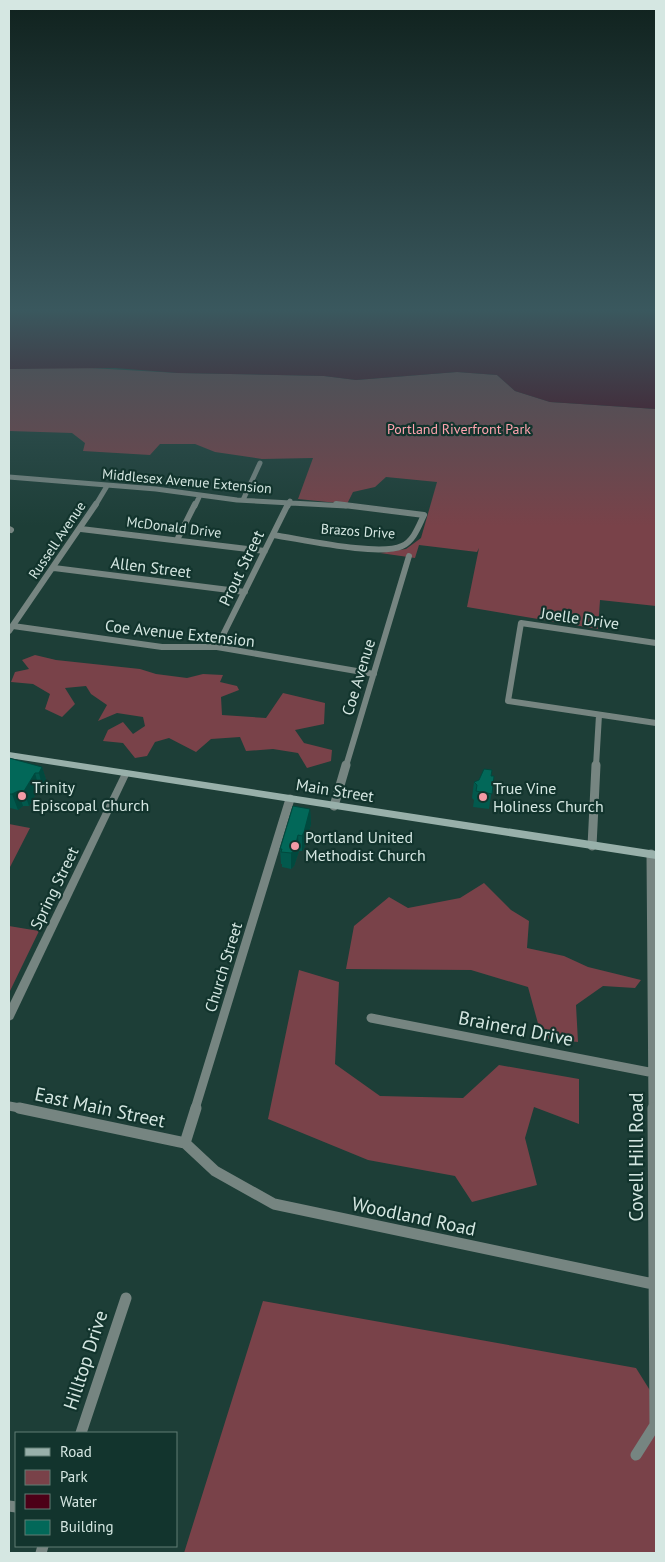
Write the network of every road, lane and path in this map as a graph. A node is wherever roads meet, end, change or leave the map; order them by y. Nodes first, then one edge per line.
1 (260, 463) dead end
2 (9, 477) edge
3 (107, 486) junction
4 (200, 495) junction
5 (243, 500) junction
6 (290, 501) junction
7 (424, 515) joint
8 (80, 529) junction
9 (273, 535) junction
10 (178, 540) junction
11 (265, 551) junction
12 (408, 556) dead end
13 (54, 568) junction
14 (245, 592) junction
15 (11, 628) edge
16 (656, 643) edge
17 (217, 647) junction
18 (374, 674) junction
19 (599, 715) junction
20 (656, 723) edge
21 (9, 755) edge
22 (126, 773) junction
23 (290, 799) junction
24 (334, 806) junction
25 (592, 846) junction
26 (653, 855) edge
27 (654, 998) edge
28 (9, 1016) edge
29 (371, 1018) dead end
30 (654, 1072) junction
31 (9, 1106) edge
32 (185, 1143) junction
33 (653, 1284) junction
34 (126, 1298) dead end
35 (81, 1432) edge
36 (636, 1455) dead end

1 - 5 street
2 - 3 street, Middlesex Avenue Extension
3 - 4 street, Middlesex Avenue Extension
3 - 8 street, Russell Avenue
4 - 5 street, Middlesex Avenue Extension
4 - 10 street
5 - 6 street, Middlesex Avenue Extension
6 - 7 street, Middlesex Avenue Extension
6 - 9 street, Prout Street
7 - 9 street, Brazos Drive
8 - 10 street, McDonald Drive
8 - 13 street, Russell Avenue
9 - 11 street, Prout Street
10 - 11 street, McDonald Drive
11 - 14 street, Prout Street
12 - 18 street, Coe Avenue
13 - 14 street, Allen Street
13 - 15 street, Russell Avenue
14 - 17 street, Prout Street
15 - 17 street, Coe Avenue Extension
16 - 19 street, Joelle Drive
17 - 18 street, Coe Avenue Extension
18 - 24 street, Coe Avenue
19 - 20 street
19 - 25 street
21 - 22 main road, Main Street
22 - 23 main road, Main Street
22 - 28 street, Spring Street
23 - 24 main road, Main Street
23 - 32 street, Church Street
24 - 25 main road, Main Street
25 - 26 main road, Main Street
26 - 27 street, Covell Hill Road
27 - 30 street, Covell Hill Road
29 - 30 street, Brainerd Drive
30 - 33 street, Covell Hill Road
31 - 32 street, East Main Street
32 - 33 street, Woodland Road
33 - 36 street, Covell Hill Road
34 - 35 street, Hilltop Drive

